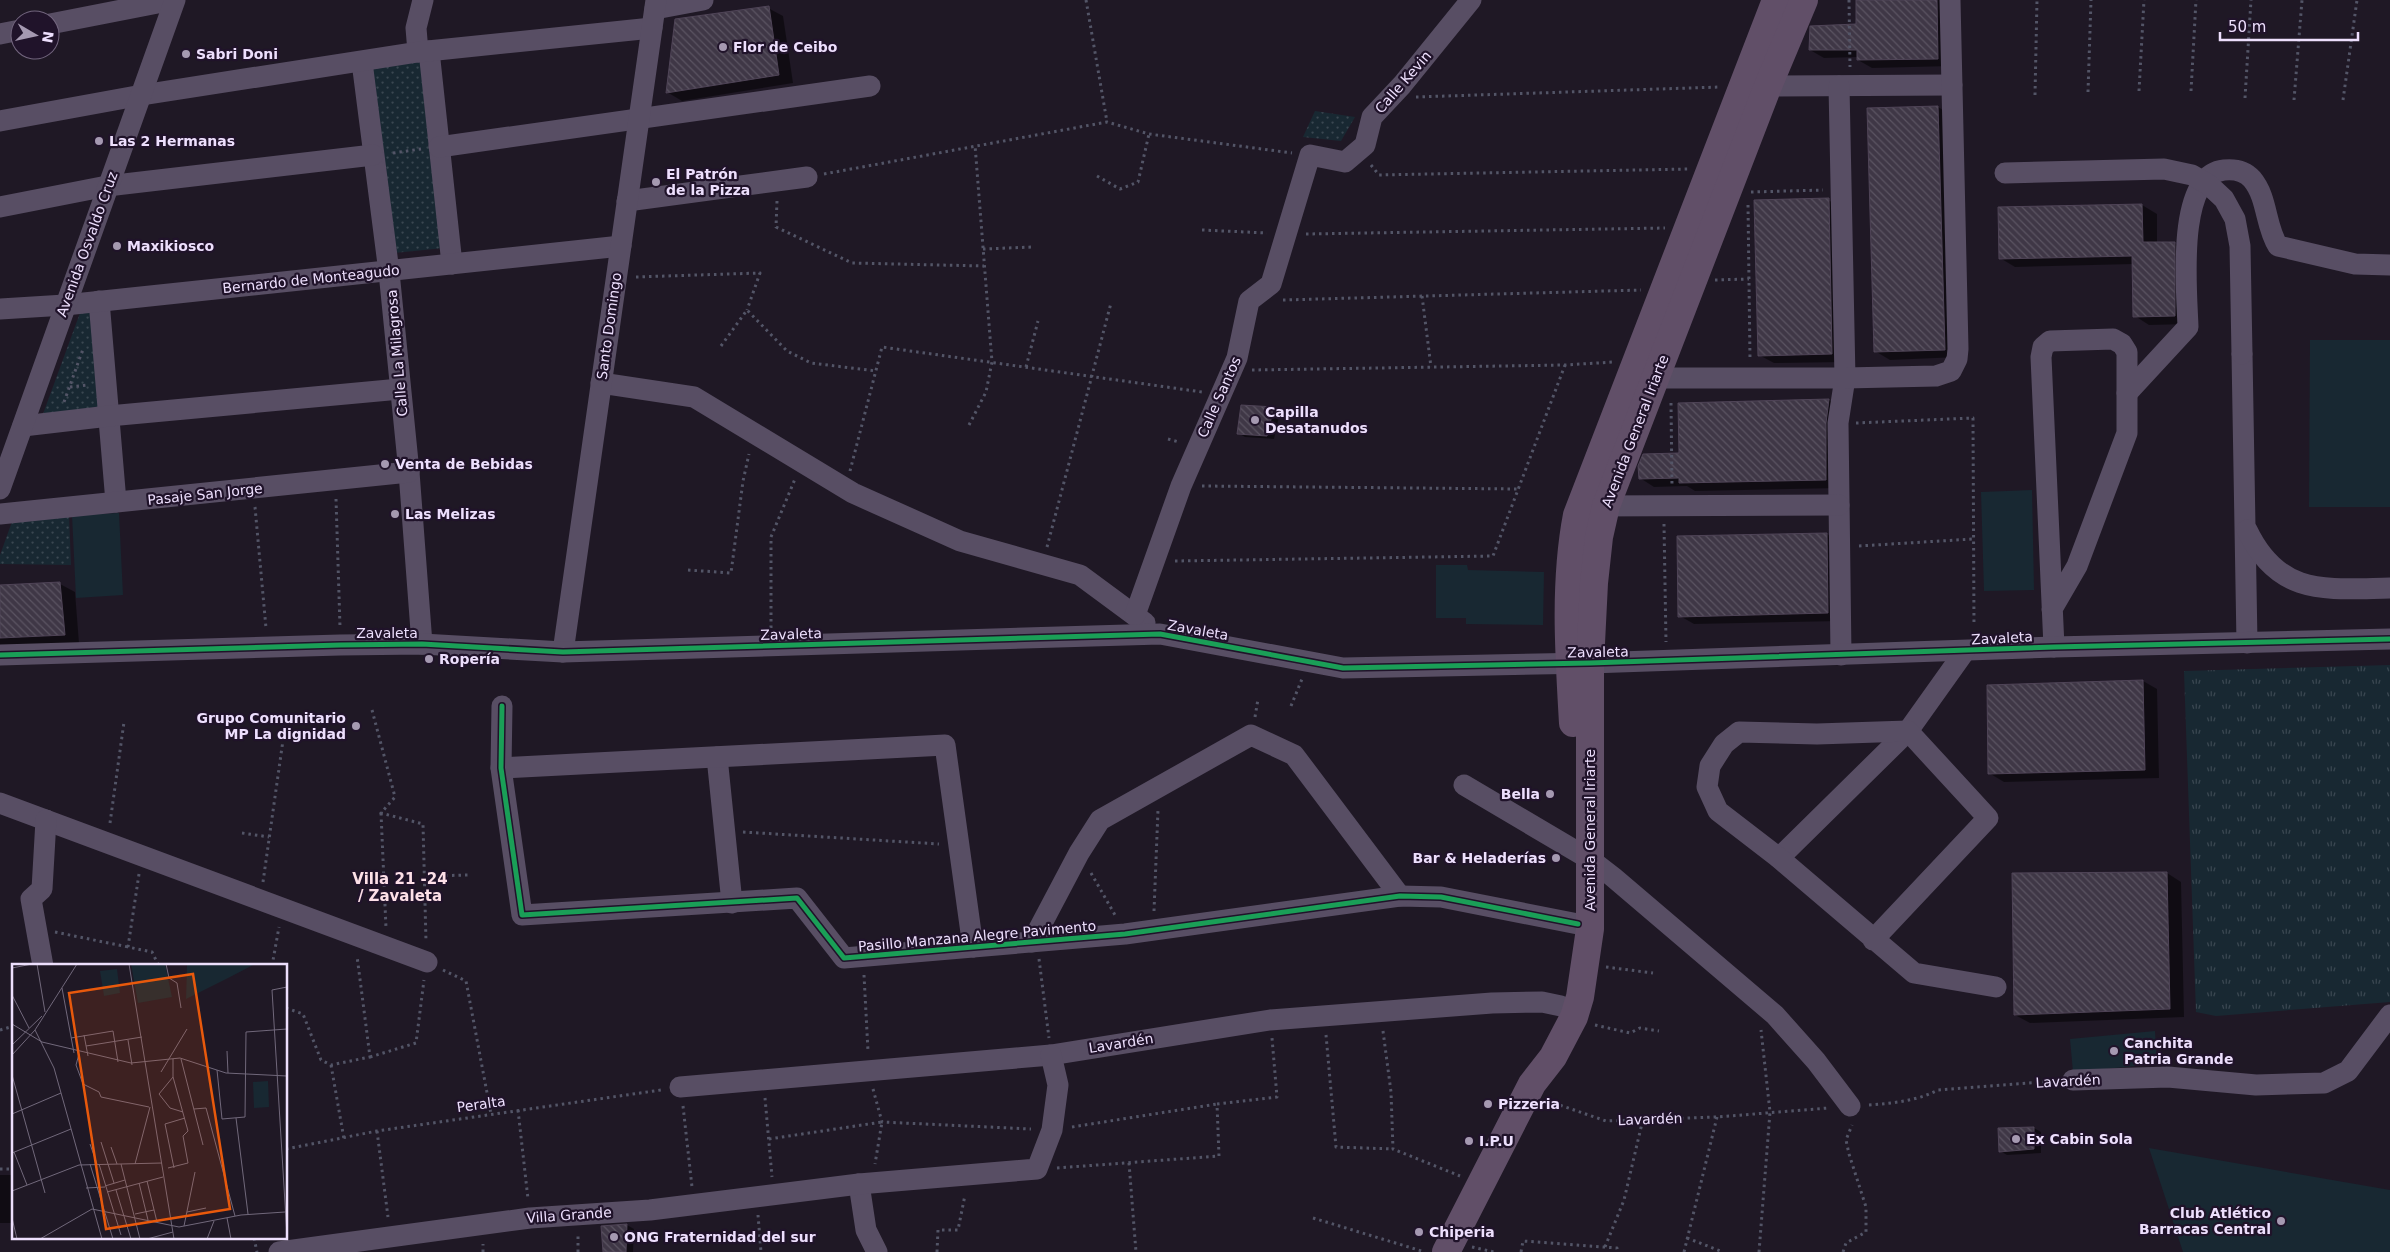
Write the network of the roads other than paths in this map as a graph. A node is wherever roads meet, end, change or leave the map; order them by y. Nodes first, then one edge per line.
1 (174, 0) edge
2 (423, 0) edge
3 (703, 0) edge
4 (1471, 0) edge
5 (1776, 0) edge
6 (1804, 0) edge
7 (1950, 0) edge
8 (654, 12) edge
9 (60, 22) edge
10 (424, 52) junction
11 (362, 62) junction
12 (1952, 85) junction
13 (870, 86) dead end
14 (1755, 86) junction
15 (1845, 86) junction
16 (142, 96) junction
17 (639, 120) junction
18 (0, 121) edge
19 (439, 147) junction
20 (373, 155) junction
21 (2005, 173) dead end
22 (807, 177) road end
23 (107, 186) junction
24 (627, 201) junction
25 (0, 207) edge
26 (621, 246) junction
27 (452, 264) junction
28 (2390, 265) edge
29 (390, 272) junction
30 (99, 301) junction
31 (1249, 301) joint
32 (65, 305) junction
33 (0, 309) edge
34 (1648, 373) junction
35 (1845, 378) junction
36 (601, 383) junction
37 (400, 389) junction
38 (2127, 392) junction
39 (109, 416) junction
40 (23, 426) junction
41 (409, 472) junction
42 (0, 489) edge
43 (116, 502) junction
44 (1839, 505) junction
45 (1594, 506) junction
46 (0, 514) edge
47 (2246, 528) junction
48 (2390, 588) edge
49 (2052, 609) junction
50 (1135, 615) junction
51 (1160, 634) junction
52 (2390, 639) edge
53 (2247, 643) junction
54 (422, 644) junction
55 (2054, 647) junction
56 (1965, 651) junction
57 (563, 652) junction
58 (0, 655) edge
59 (1841, 655) junction
60 (1580, 663) junction
61 (502, 706) dead end
62 (1908, 731) junction
63 (717, 757) junction
64 (501, 768) junction
65 (1464, 785) dead end
66 (0, 803) edge
67 (46, 820) junction
68 (1585, 856) junction
69 (1779, 858) junction
70 (1400, 896) junction
71 (732, 903) junction
72 (1578, 924) junction
73 (1873, 940) junction
74 (1034, 942) junction
75 (974, 947) junction
76 (426, 962) road end
77 (43, 964) edge
78 (1996, 986) dead end
79 (1568, 1012) junction
80 (2390, 1015) edge
81 (1051, 1055) junction
82 (2073, 1080) road end
83 (680, 1087) road end
84 (1851, 1115) road end
85 (865, 1183) junction
86 (279, 1252) edge
87 (877, 1252) edge
88 (1446, 1252) edge

1 - 9 street
1 - 16 street, Avenida Osvaldo Cruz
2 - 10 street
3 - 8 street
4 - 31 street, Calle Kevin
5 - 14 main road, Avenida General Iriarte
6 - 14 main road, Avenida General Iriarte
7 - 12 street
8 - 10 street
8 - 17 street, Santo Domingo
10 - 11 street
10 - 19 street
11 - 16 street
11 - 20 street, Calle La Milagrosa
12 - 15 street
12 - 35 street
13 - 17 street
14 - 15 street
14 - 34 main road, Avenida General Iriarte
14 - 34 main road, Avenida General Iriarte
15 - 35 street
16 - 18 street
16 - 23 street, Avenida Osvaldo Cruz
17 - 19 street
17 - 24 street, Santo Domingo
19 - 27 street
20 - 23 street
20 - 29 street, Calle La Milagrosa
21 - 47 street, bridge
22 - 24 street
23 - 25 street
23 - 32 street, Avenida Osvaldo Cruz
24 - 26 street, Santo Domingo
26 - 27 street, Bernardo de Monteagudo
26 - 36 street, Santo Domingo
27 - 29 street, Bernardo de Monteagudo
28 - 38 street
29 - 30 street, Bernardo de Monteagudo
29 - 37 street, Calle La Milagrosa
30 - 32 street, Bernardo de Monteagudo
30 - 39 street
31 - 50 street, Calle Santos
32 - 33 street, Bernardo de Monteagudo
32 - 40 street, Avenida Osvaldo Cruz
34 - 35 street
34 - 45 main road, Avenida General Iriarte
35 - 44 street
36 - 50 street
36 - 57 street, Santo Domingo
37 - 39 street
37 - 41 street, Calle La Milagrosa
38 - 49 street
38 - 49 street
39 - 40 street
39 - 43 street
40 - 42 street, Avenida Osvaldo Cruz
41 - 43 street, Pasaje San Jorge
41 - 54 street, Calle La Milagrosa
43 - 46 street, Pasaje San Jorge
44 - 45 street
44 - 59 street
45 - 60 main road, Avenida General Iriarte
47 - 48 street
47 - 53 street
49 - 55 street
50 - 51 street
51 - 57 street, Zavaleta
51 - 60 street, Zavaleta
52 - 53 street, Zavaleta
53 - 55 street, Zavaleta
54 - 57 street, Zavaleta
54 - 58 street, Zavaleta
55 - 56 street, Zavaleta
56 - 59 street, Zavaleta
56 - 62 street
59 - 60 street, Zavaleta
60 - 68 main road, Avenida General Iriarte
61 - 64 street, Pasillo Manzana Alegre Pavimento
62 - 69 street
62 - 69 street
62 - 73 street
63 - 64 street
63 - 71 street
63 - 75 street
64 - 71 street, Pasillo Manzana Alegre Pavimento
65 - 68 street
66 - 67 street
67 - 76 street
67 - 77 street
68 - 72 main road, Avenida General Iriarte
68 - 79 main road, Avenida General Iriarte
68 - 84 street
69 - 73 street
70 - 72 street, Pasillo Manzana Alegre Pavimento
70 - 74 street, Pasillo Manzana Alegre Pavimento
70 - 74 street
71 - 75 street, Pasillo Manzana Alegre Pavimento
72 - 79 main road, Avenida General Iriarte
73 - 78 street
74 - 75 street, Pasillo Manzana Alegre Pavimento
79 - 81 street, Lavardén
79 - 88 main road, Avenida General Iriarte
80 - 82 street, Lavardén
81 - 83 street, Lavardén
81 - 85 street, Villa Grande
85 - 86 street, Villa Grande
85 - 87 street

